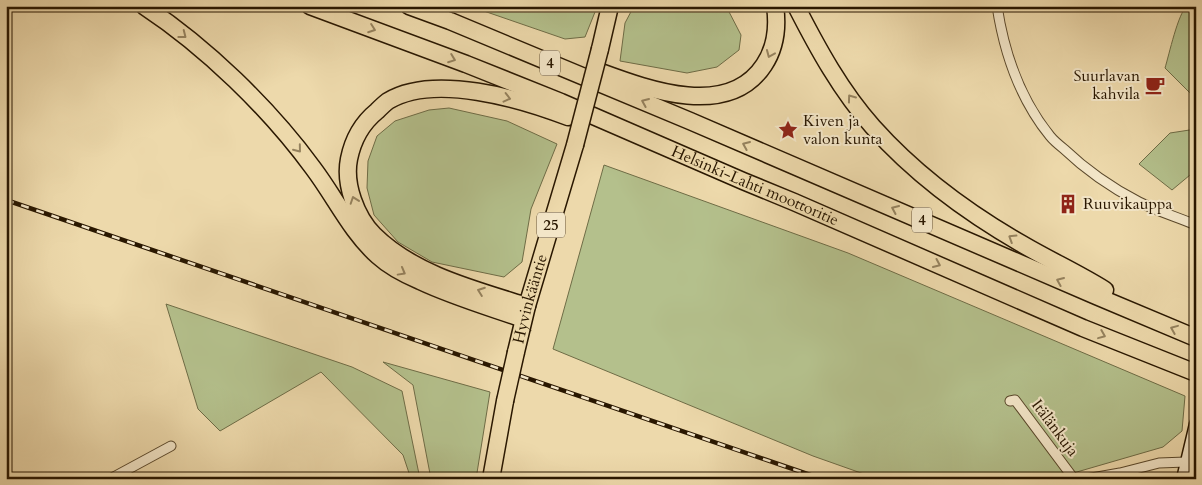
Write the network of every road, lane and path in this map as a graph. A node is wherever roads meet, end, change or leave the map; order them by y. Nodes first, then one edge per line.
1 (144, 6) edge
2 (310, 6) edge
3 (409, 6) edge
4 (610, 6) edge
5 (774, 6) edge
6 (796, 6) edge
7 (996, 6) edge
8 (450, 22) junction
9 (743, 181) junction
10 (1196, 225) edge
11 (525, 312) junction
12 (1153, 320) junction
13 (1196, 338) edge
14 (1196, 373) edge
15 (1010, 401) dead end
16 (1196, 424) edge
17 (171, 446) dead end
18 (1186, 462) junction
19 (110, 479) edge
20 (491, 479) edge
21 (1074, 479) edge
22 (1086, 479) edge
23 (1183, 479) edge

1 -> 11 highway
2 -> 9 highway, Helsinki-Lahti moottoritie / 4
3 - 8 highway, Helsinki-Lahti moottoritie / 4
4 - 11 highway, Hyvinkääntie / 25, bridge
5 -> 8 highway
12 -> 6 highway
7 - 10 street
12 -> 8 highway, Helsinki-Lahti moottoritie / 4
11 -> 9 highway
9 -> 14 highway, Helsinki-Lahti moottoritie / 4
11 - 20 highway, Hyvinkääntie / 25, bridge
13 -> 12 highway, Helsinki-Lahti moottoritie / 4
15 - 21 street, Itälänkuja
16 - 18 street
17 - 19 street
18 - 22 street
18 - 23 street

